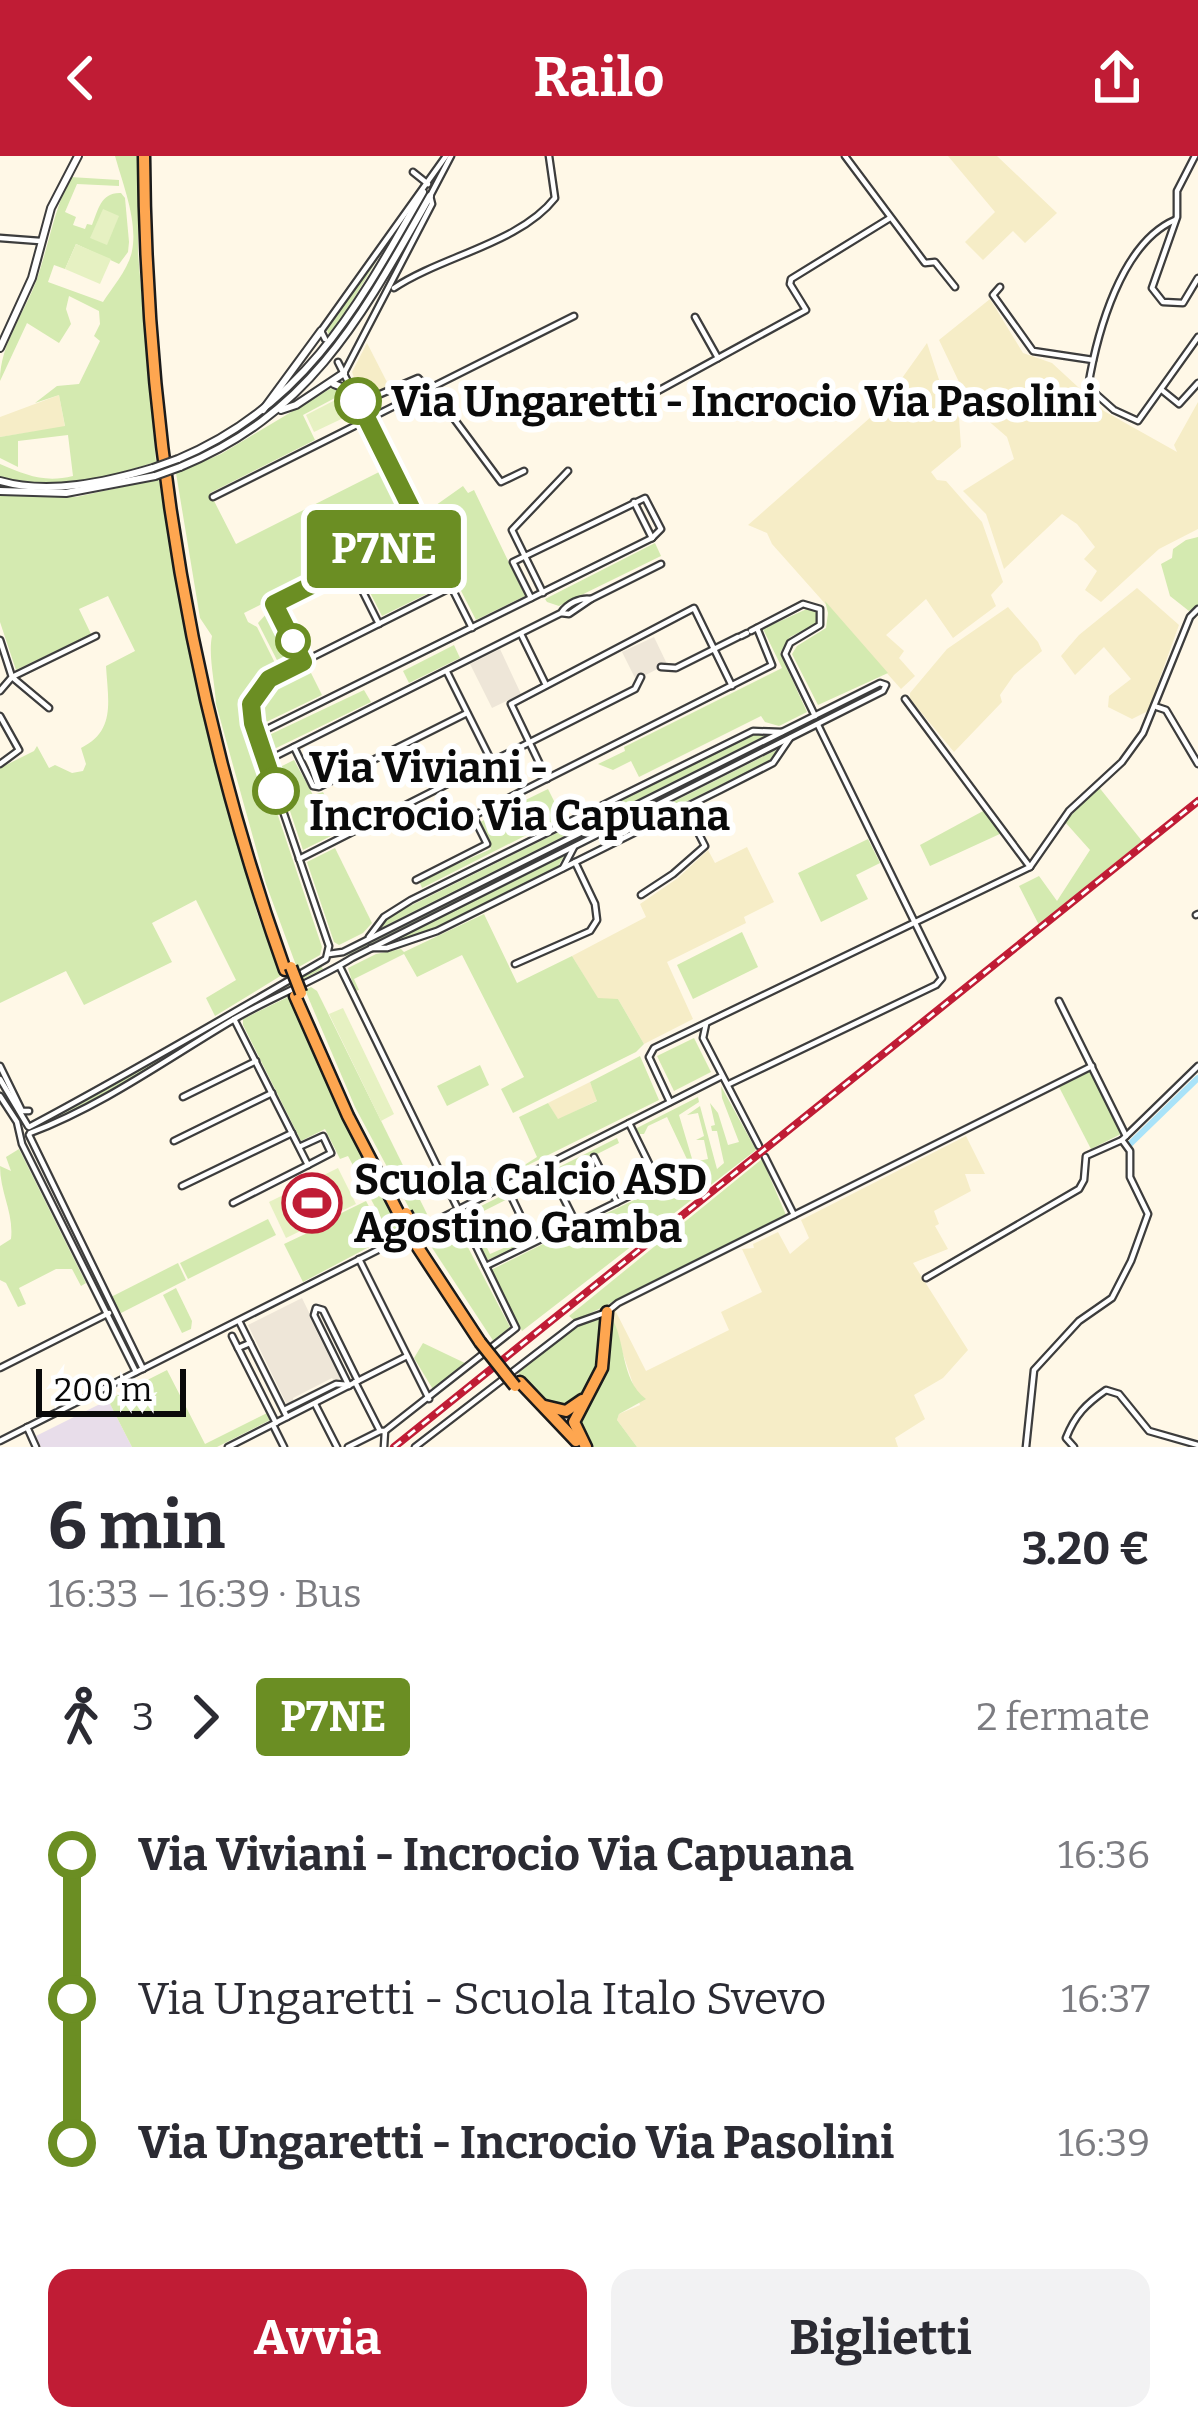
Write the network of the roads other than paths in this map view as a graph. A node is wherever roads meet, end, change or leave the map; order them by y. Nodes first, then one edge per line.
1 (78, 156) edge
2 (148, 156) edge
3 (449, 156) edge
4 (549, 156) edge
5 (845, 156) edge
6 (1195, 156) edge
7 (413, 172) dead end
8 (428, 184) junction
9 (426, 194) junction
10 (890, 218) junction
11 (1175, 220) junction
12 (0, 238) edge
13 (40, 241) junction
14 (406, 259) junction
15 (419, 271) junction
16 (1198, 278) edge
17 (955, 287) dead end
18 (1000, 287) dead end
19 (390, 290) junction
20 (574, 316) dead end
21 (695, 317) dead end
22 (323, 335) joint
23 (1198, 338) edge
24 (0, 348) edge
25 (718, 358) junction
26 (1093, 360) junction
27 (338, 362) dead end
28 (344, 373) junction
29 (1198, 383) edge
30 (325, 388) junction
31 (431, 389) junction
32 (1161, 389) junction
33 (354, 392) junction
34 (645, 398) dead end
35 (364, 401) dead end
36 (263, 410) junction
37 (279, 410) junction
38 (368, 420) junction
39 (179, 463) junction
40 (568, 470) dead end
41 (524, 471) dead end
42 (154, 472) junction
43 (0, 482) edge
44 (0, 491) edge
45 (213, 497) dead end
46 (634, 502) junction
47 (422, 530) junction
48 (652, 538) junction
49 (525, 556) junction
50 (661, 564) dead end
51 (350, 566) junction
52 (452, 587) junction
53 (543, 592) junction
54 (532, 599) junction
55 (1198, 609) edge
56 (379, 624) junction
57 (472, 628) junction
58 (747, 633) junction
59 (521, 634) junction
60 (96, 636) dead end
61 (0, 640) edge
62 (714, 649) junction
63 (303, 662) junction
64 (662, 667) dead end
65 (8, 668) junction
66 (447, 671) junction
67 (0, 675) edge
68 (12, 677) junction
69 (641, 677) dead end
70 (545, 683) junction
71 (732, 686) junction
72 (0, 691) edge
73 (905, 699) dead end
74 (1156, 706) junction
75 (49, 708) dead end
76 (467, 713) junction
77 (0, 716) edge
78 (815, 716) junction
79 (818, 724) junction
80 (782, 732) junction
81 (257, 734) junction
82 (790, 738) junction
83 (529, 742) junction
84 (294, 747) junction
85 (266, 761) junction
86 (492, 762) junction
87 (0, 764) edge
88 (1198, 764) edge
89 (547, 778) junction
90 (686, 807) junction
91 (632, 817) junction
92 (658, 820) junction
93 (598, 824) junction
94 (602, 832) junction
95 (574, 846) junction
96 (299, 859) junction
97 (574, 862) junction
98 (1030, 867) junction
99 (563, 868) junction
100 (416, 880) dead end
101 (641, 895) dead end
102 (917, 922) junction
103 (367, 939) junction
104 (371, 948) junction
105 (332, 955) junction
106 (515, 964) dead end
107 (338, 967) junction
108 (1059, 1001) dead end
109 (234, 1019) junction
110 (706, 1024) junction
111 (689, 1032) junction
112 (704, 1038) junction
113 (256, 1061) junction
114 (0, 1066) edge
115 (1092, 1066) junction
116 (1198, 1066) edge
117 (722, 1076) junction
118 (0, 1079) edge
119 (729, 1084) junction
120 (2, 1093) edge
121 (272, 1094) junction
122 (183, 1097) dead end
123 (670, 1102) junction
124 (29, 1111) dead end
125 (629, 1123) junction
126 (26, 1131) junction
127 (292, 1133) junction
128 (1124, 1140) junction
129 (174, 1141) dead end
130 (759, 1146) dead end
131 (299, 1148) junction
132 (594, 1157) dead end
133 (765, 1157) dead end
134 (308, 1165) junction
135 (553, 1178) dead end
136 (182, 1186) dead end
137 (512, 1198) dead end
138 (617, 1202) junction
139 (233, 1203) dead end
140 (457, 1209) junction
141 (794, 1215) junction
142 (576, 1222) junction
143 (534, 1243) junction
144 (359, 1259) junction
145 (487, 1266) junction
146 (926, 1279) dead end
147 (111, 1312) junction
148 (607, 1312) junction
149 (239, 1321) junction
150 (334, 1334) junction
151 (232, 1336) dead end
152 (326, 1338) junction
153 (250, 1342) junction
154 (238, 1348) junction
155 (407, 1356) junction
156 (0, 1368) edge
157 (140, 1370) junction
158 (263, 1370) junction
159 (252, 1375) junction
160 (354, 1383) junction
161 (518, 1384) junction
162 (585, 1399) junction
163 (430, 1400) junction
164 (314, 1403) junction
165 (540, 1404) junction
166 (285, 1414) junction
167 (274, 1424) junction
168 (27, 1427) junction
169 (382, 1431) junction
170 (0, 1441) edge
171 (1198, 1445) edge
172 (231, 1446) edge
173 (37, 1447) edge
174 (284, 1447) edge
175 (337, 1447) edge
176 (348, 1447) edge
177 (384, 1447) edge
178 (415, 1447) edge
179 (573, 1447) edge
180 (584, 1447) edge
181 (1026, 1447) edge
182 (1074, 1447) edge

1 - 13 street
2 - 161 highway, bridge
3 - 8 street
3 - 9 street
4 - 15 street
5 - 10 street
6 - 11 street
7 - 8 street
8 - 9 street
9 - 14 street
9 - 22 street
9 - 36 street
9 - 37 street
10 - 17 street
10 - 25 street
11 - 16 street
11 - 26 street
12 - 13 street
13 - 24 street
14 - 15 street
14 - 19 street
15 - 19 street
18 - 26 street
19 - 28 street
20 - 31 street
21 - 25 street
22 - 36 street
23 - 32 street
25 - 34 street
26 - 32 street
27 - 28 street
28 - 30 street
28 - 33 street
29 - 32 street
30 - 33 street
30 - 37 street
31 - 35 street
31 - 38 street
31 - 41 street
33 - 38 street
36 - 39 street
37 - 39 street
38 - 45 street
38 - 47 street
39 - 42 street, bridge
40 - 49 street
42 - 43 street
42 - 44 street
46 - 48 street
46 - 48 street
46 - 49 street
47 - 51 street
47 - 52 street
48 - 53 street
49 - 53 street
49 - 54 street
50 - 59 street
51 - 56 street
51 - 63 street
52 - 56 street
52 - 57 street
53 - 54 street
54 - 57 street
55 - 74 street
56 - 63 street
57 - 81 street
58 - 62 street
58 - 71 street
58 - 78 street
59 - 66 street
59 - 70 street
60 - 68 street
61 - 65 street
62 - 64 street
62 - 70 street
62 - 71 street
63 - 81 street
65 - 67 street
65 - 68 street
66 - 76 street
66 - 84 street
68 - 72 street
68 - 75 street
69 - 83 street
70 - 83 street
71 - 89 street
73 - 98 street
74 - 88 street
74 - 98 street
76 - 84 street
76 - 86 street
77 - 87 street
78 - 79 street
78 - 80 street
79 - 82 street
79 - 102 street
80 - 93 street
80 - 103 street
81 - 85 street
82 - 90 street
82 - 91 street
83 - 86 street
83 - 89 street
84 - 85 street
85 - 96 street
86 - 96 street
89 - 100 street
90 - 92 street
90 - 101 street
91 - 92 street
91 - 94 street
92 - 97 street
93 - 94 street
93 - 103 street
94 - 95 street
95 - 99 street
95 - 104 street
96 - 105 street
97 - 99 street
97 - 106 street
98 - 102 street
99 - 104 street
102 - 110 street
102 - 119 street
103 - 105 street
104 - 107 street
105 - 107 street
105 - 107 street
105 - 126 street
107 - 109 street
107 - 140 street
108 - 115 street
109 - 113 street
109 - 126 street
110 - 111 street
110 - 112 street
111 - 112 street
111 - 123 street
112 - 117 street
113 - 121 street
113 - 122 street
114 - 124 street
115 - 128 street
115 - 141 street
116 - 128 street
117 - 119 street
117 - 123 street
118 - 120 street
119 - 130 street
120 - 126 street
121 - 127 street
121 - 129 street
123 - 125 street
125 - 138 street
125 - 140 street
126 - 147 street
127 - 131 street
127 - 136 street
128 - 146 street
128 - 181 street
131 - 134 street
131 - 134 street
132 - 138 street
133 - 141 street
134 - 139 street
135 - 142 street
137 - 143 street
138 - 142 street
140 - 144 street
140 - 145 street
141 - 148 street
142 - 143 street
143 - 145 street
144 - 149 street
144 - 155 street
145 - 163 street
147 - 156 street
147 - 157 street
148 - 162 highway
148 - 178 street
149 - 153 street
149 - 157 street
150 - 152 street
150 - 152 street
150 - 160 street
151 - 154 street
152 - 160 street
153 - 154 street
153 - 158 street
154 - 159 street
155 - 160 street
155 - 163 street
157 - 168 street
158 - 159 street
158 - 166 street
159 - 167 street
160 - 164 street
160 - 166 street
160 - 169 street
161 - 165 highway
161 - 179 highway
162 - 165 highway
162 - 180 highway
163 - 169 street
164 - 166 street
164 - 175 street
165 - 180 highway
166 - 167 street
167 - 172 street
167 - 174 street
168 - 170 street
168 - 173 street
169 - 176 street
169 - 177 street
171 - 182 street

